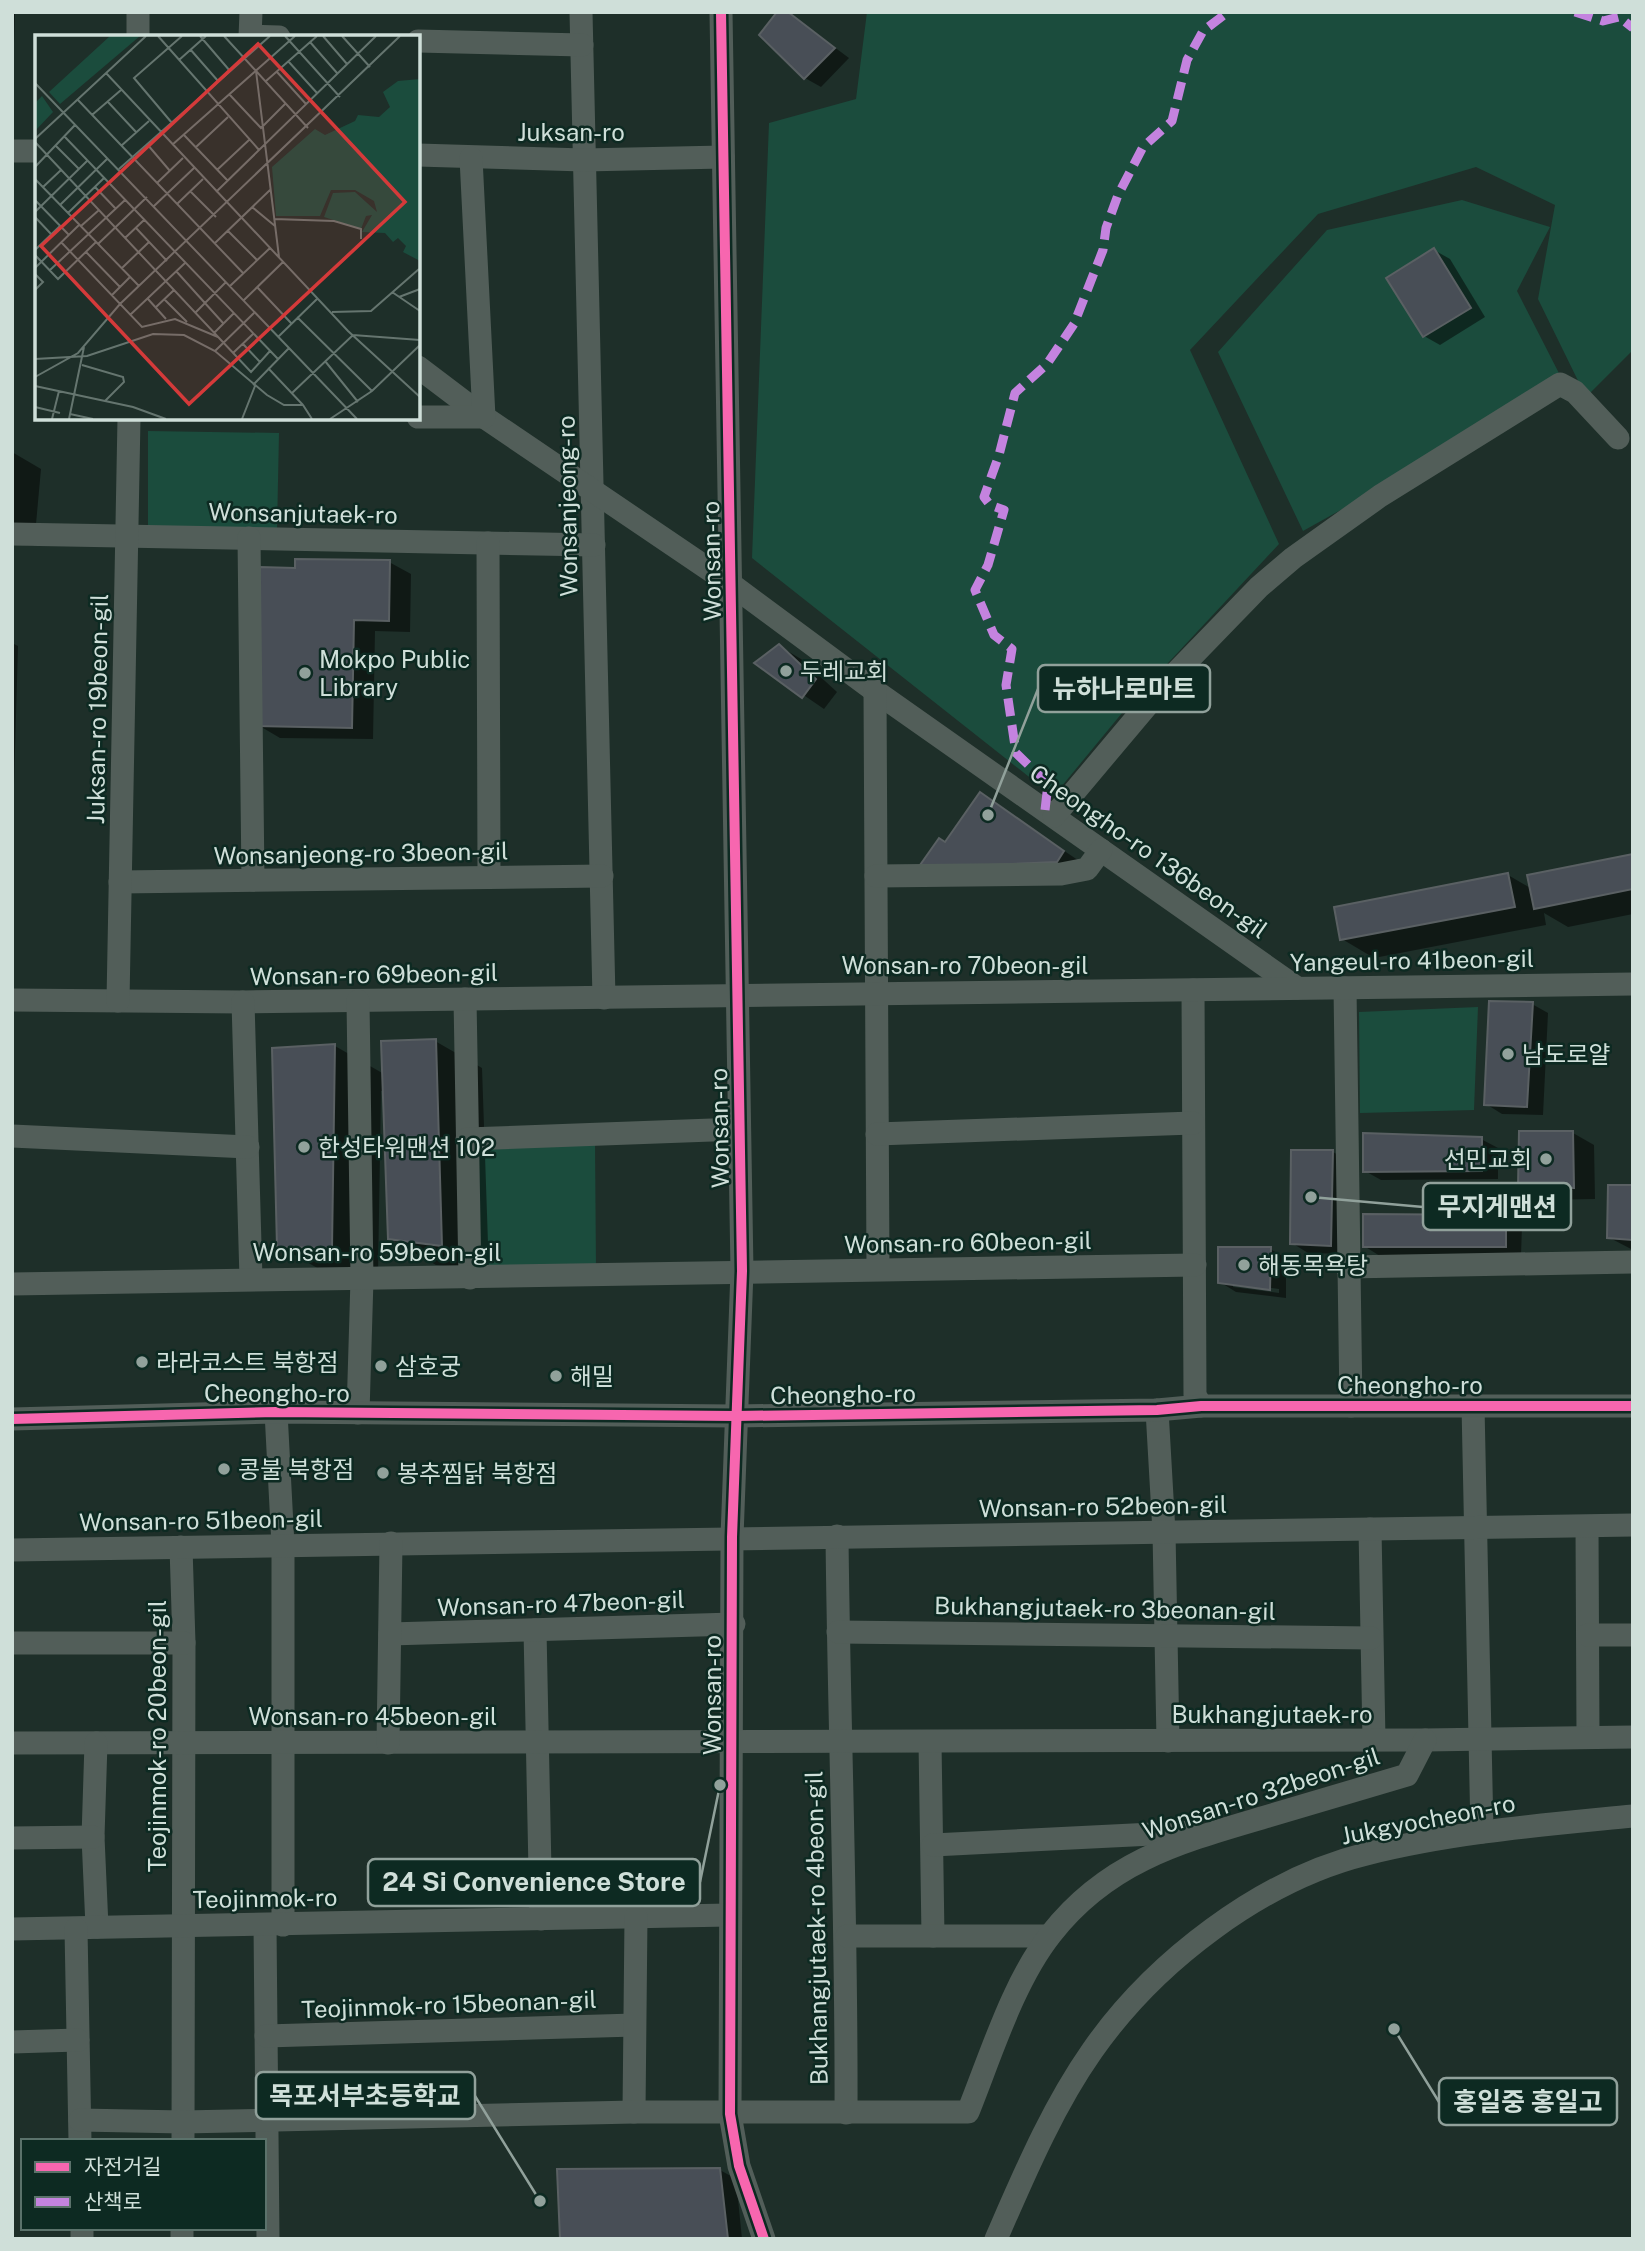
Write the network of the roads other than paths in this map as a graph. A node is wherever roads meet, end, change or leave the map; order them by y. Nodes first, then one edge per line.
1 (138, 12) edge
2 (251, 12) edge
3 (581, 12) edge
4 (721, 12) edge
5 (138, 35) edge
6 (250, 35) edge
7 (420, 41) edge
8 (582, 45) junction
9 (12, 151) edge
10 (35, 151) edge
11 (420, 155) edge
12 (723, 157) junction
13 (471, 158) junction
14 (584, 160) junction
15 (420, 368) edge
16 (420, 417) edge
17 (484, 417) junction
18 (129, 420) edge
19 (1618, 438) dead end
20 (593, 492) junction
21 (622, 511) junction
22 (12, 534) edge
23 (126, 536) junction
24 (249, 538) junction
25 (488, 543) junction
26 (594, 545) junction
27 (732, 585) junction
28 (876, 691) junction
29 (1054, 816) junction
30 (1101, 850) junction
31 (601, 876) junction
32 (876, 876) junction
33 (489, 877) junction
34 (253, 880) junction
35 (120, 882) junction
36 (1633, 984) edge
37 (1297, 988) junction
38 (1345, 988) junction
39 (1193, 990) junction
40 (877, 992) junction
41 (737, 994) junction
42 (604, 998) junction
43 (464, 999) junction
44 (12, 1000) edge
45 (118, 1001) junction
46 (358, 1001) junction
47 (243, 1002) junction
48 (1193, 1123) junction
49 (740, 1129) junction
50 (877, 1134) junction
51 (12, 1136) edge
52 (467, 1139) junction
53 (247, 1147) junction
54 (1633, 1262) edge
55 (1195, 1265) junction
56 (1347, 1267) junction
57 (878, 1269) junction
58 (742, 1271) junction
59 (470, 1278) junction
60 (251, 1279) junction
61 (362, 1279) junction
62 (12, 1284) edge
63 (1201, 1406) junction
64 (1351, 1406) junction
65 (1473, 1406) junction
66 (1633, 1406) edge
67 (1157, 1410) junction
68 (276, 1412) junction
69 (358, 1413) junction
70 (736, 1416) junction
71 (12, 1419) edge
72 (1633, 1525) edge
73 (1587, 1527) junction
74 (1475, 1528) junction
75 (1370, 1530) junction
76 (1164, 1532) junction
77 (837, 1536) junction
78 (732, 1537) junction
79 (391, 1543) junction
80 (283, 1545) junction
81 (181, 1546) junction
82 (12, 1549) edge
83 (734, 1624) junction
84 (535, 1630) junction
85 (838, 1632) junction
86 (390, 1634) junction
87 (1166, 1634) junction
88 (1588, 1635) junction
89 (1633, 1635) edge
90 (1371, 1638) junction
91 (12, 1643) edge
92 (184, 1643) junction
93 (1588, 1737) junction
94 (1633, 1737) edge
95 (1374, 1740) junction
96 (1425, 1740) junction
97 (1478, 1740) junction
98 (1168, 1741) junction
99 (388, 1742) junction
100 (536, 1742) junction
101 (733, 1742) junction
102 (839, 1742) junction
103 (930, 1742) junction
104 (12, 1743) edge
105 (96, 1743) junction
106 (183, 1743) junction
107 (283, 1743) junction
108 (1633, 1816) edge
109 (1213, 1831) junction
110 (1482, 1832) junction
111 (93, 1837) junction
112 (12, 1838) edge
113 (933, 1845) junction
114 (729, 1915) junction
115 (636, 1917) junction
116 (541, 1919) junction
117 (274, 1925) junction
118 (184, 1926) junction
119 (86, 1928) junction
120 (12, 1929) edge
121 (847, 1936) junction
122 (933, 1936) junction
123 (1049, 1936) junction
124 (634, 2025) junction
125 (266, 2036) junction
126 (78, 2040) junction
127 (12, 2042) edge
128 (634, 2112) junction
129 (846, 2113) junction
130 (730, 2114) junction
131 (267, 2120) junction
132 (80, 2130) edge
133 (183, 2131) edge
134 (268, 2239) edge
135 (764, 2239) edge
136 (996, 2239) edge

1 - 5 street
2 - 6 street
3 - 8 street, Wonsanjeong-ro
4 - 12 street, Wonsan-ro
7 - 8 street
8 - 14 street, Wonsanjeong-ro
9 - 10 street
11 - 13 street, Juksan-ro
12 - 14 street, Juksan-ro
12 - 27 street, Wonsan-ro
13 - 14 street, Juksan-ro
13 - 17 street
14 - 20 street, Wonsanjeong-ro
15 - 17 street, Cheongho-ro 136beon-gil
16 - 17 street
17 - 20 street, Cheongho-ro 136beon-gil
18 - 23 street, Juksan-ro 19beon-gil
19 - 29 street
20 - 21 street, Cheongho-ro 136beon-gil
20 - 26 street, Wonsanjeong-ro
21 - 26 street
21 - 27 street, Cheongho-ro 136beon-gil
22 - 23 street, Wonsanjutaek-ro
23 - 24 street, Wonsanjutaek-ro
23 - 35 street, Juksan-ro 19beon-gil
24 - 25 street, Wonsanjutaek-ro
24 - 34 street
25 - 26 street, Wonsanjutaek-ro
25 - 33 street
26 - 31 street, Wonsanjeong-ro
27 - 28 street, Cheongho-ro 136beon-gil
27 - 41 street, Wonsan-ro
28 - 29 street, Cheongho-ro 136beon-gil
28 - 32 street
29 - 30 street, Cheongho-ro 136beon-gil
30 - 32 street
30 - 37 street, Cheongho-ro 136beon-gil
31 - 33 street, Wonsanjeong-ro 3beon-gil
31 - 42 street, Wonsanjeong-ro
32 - 40 street
33 - 34 street, Wonsanjeong-ro 3beon-gil
34 - 35 street, Wonsanjeong-ro 3beon-gil
35 - 45 street, Juksan-ro 19beon-gil
36 - 38 street, Yangeul-ro 41beon-gil
37 - 38 street, Yangeul-ro 41beon-gil
37 - 39 street, Yangeul-ro 41beon-gil
38 - 56 street
39 - 40 street, Wonsan-ro 70beon-gil
39 - 48 street
40 - 41 street, Wonsan-ro 70beon-gil
40 - 50 street
41 - 42 street, Wonsan-ro 69beon-gil
41 - 49 street, Wonsan-ro
42 - 43 street, Wonsan-ro 69beon-gil
43 - 46 street, Wonsan-ro 69beon-gil
43 - 52 street
44 - 45 street, Wonsan-ro 69beon-gil
45 - 47 street, Wonsan-ro 69beon-gil
46 - 47 street, Wonsan-ro 69beon-gil
46 - 61 street
47 - 53 street
48 - 50 street
48 - 55 street
49 - 52 street
49 - 58 street, Wonsan-ro
50 - 57 street
51 - 53 street
52 - 59 street
53 - 60 street
54 - 56 street
55 - 57 street, Wonsan-ro 60beon-gil
55 - 63 street
56 - 64 street
57 - 58 street, Wonsan-ro 60beon-gil
58 - 59 street, Wonsan-ro 59beon-gil
58 - 70 street, Wonsan-ro
59 - 61 street, Wonsan-ro 59beon-gil
60 - 61 street, Wonsan-ro 59beon-gil
60 - 62 street, Wonsan-ro 59beon-gil
61 - 69 street
63 - 64 street, Cheongho-ro
63 - 67 street, Cheongho-ro
64 - 65 street, Cheongho-ro
65 - 66 street, Cheongho-ro
65 - 74 street
67 - 70 street, Cheongho-ro
67 - 76 street
68 - 69 street, Cheongho-ro
68 - 71 street, Cheongho-ro
68 - 80 street
69 - 70 street, Cheongho-ro
70 - 78 street, Wonsan-ro
72 - 73 street, Wonsan-ro 52beon-gil
73 - 74 street, Wonsan-ro 52beon-gil
73 - 88 street
74 - 75 street, Wonsan-ro 52beon-gil
74 - 97 street
75 - 76 street, Wonsan-ro 52beon-gil
75 - 90 street
76 - 77 street, Wonsan-ro 52beon-gil
76 - 87 street
77 - 78 street, Wonsan-ro 52beon-gil
77 - 85 street, Bukhangjutaek-ro 4beon-gil
78 - 79 street, Wonsan-ro 51beon-gil
78 - 83 street, Wonsan-ro
79 - 80 street, Wonsan-ro 51beon-gil
79 - 86 street
80 - 81 street, Wonsan-ro 51beon-gil
80 - 107 street
81 - 82 street, Wonsan-ro 51beon-gil
81 - 92 street, Teojinmok-ro 20beon-gil
83 - 84 street, Wonsan-ro 47beon-gil
83 - 101 street, Wonsan-ro
84 - 86 street, Wonsan-ro 47beon-gil
84 - 100 street
85 - 87 street, Bukhangjutaek-ro 3beonan-gil
85 - 102 street, Bukhangjutaek-ro 4beon-gil
86 - 99 street
87 - 90 street, Bukhangjutaek-ro 3beonan-gil
87 - 98 street
88 - 89 street
88 - 93 street
90 - 95 street
91 - 92 street
92 - 106 street, Teojinmok-ro 20beon-gil
93 - 94 street, Bukhangjutaek-ro
93 - 97 street, Bukhangjutaek-ro
95 - 96 street, Bukhangjutaek-ro
95 - 98 street, Bukhangjutaek-ro
96 - 97 street, Bukhangjutaek-ro
96 - 109 street, Wonsan-ro 32beon-gil
97 - 110 street
98 - 103 street, Bukhangjutaek-ro
99 - 100 street, Wonsan-ro 45beon-gil
99 - 107 street, Wonsan-ro 45beon-gil
100 - 101 street, Wonsan-ro 45beon-gil
100 - 116 street
101 - 102 street, Bukhangjutaek-ro
101 - 114 street, Wonsan-ro
102 - 103 street, Bukhangjutaek-ro
102 - 121 street, Bukhangjutaek-ro 4beon-gil
103 - 113 street
104 - 105 street, Wonsan-ro 45beon-gil
105 - 106 street, Wonsan-ro 45beon-gil
105 - 111 street
106 - 107 street, Wonsan-ro 45beon-gil
106 - 118 street, Teojinmok-ro 20beon-gil
107 - 117 street
108 - 110 street, Jukgyocheon-ro
109 - 113 street
109 - 123 street, Wonsan-ro 32beon-gil
110 - 136 street, Jukgyocheon-ro
111 - 112 street
111 - 119 street
113 - 122 street
114 - 115 street, Teojinmok-ro
114 - 130 street, Wonsan-ro
115 - 116 street, Teojinmok-ro
115 - 124 street
116 - 117 street, Teojinmok-ro
117 - 118 street, Teojinmok-ro
117 - 125 street
118 - 119 street, Teojinmok-ro
118 - 133 street, Teojinmok-ro 20beon-gil
119 - 120 street, Teojinmok-ro
119 - 126 street
121 - 122 street
121 - 129 street, Bukhangjutaek-ro 4beon-gil
122 - 123 street
123 - 129 street, Wonsan-ro 32beon-gil
124 - 125 street, Teojinmok-ro 15beonan-gil
124 - 128 street
125 - 131 street
126 - 127 street
126 - 132 street
128 - 130 street, Wonsan-ro 32beon-gil
128 - 131 street, Wonsan-ro 32beon-gil
129 - 130 street, Wonsan-ro 32beon-gil
130 - 135 street, Wonsan-ro
131 - 133 street, Wonsan-ro 32beon-gil
131 - 134 street
132 - 133 street, Wonsan-ro 32beon-gil

